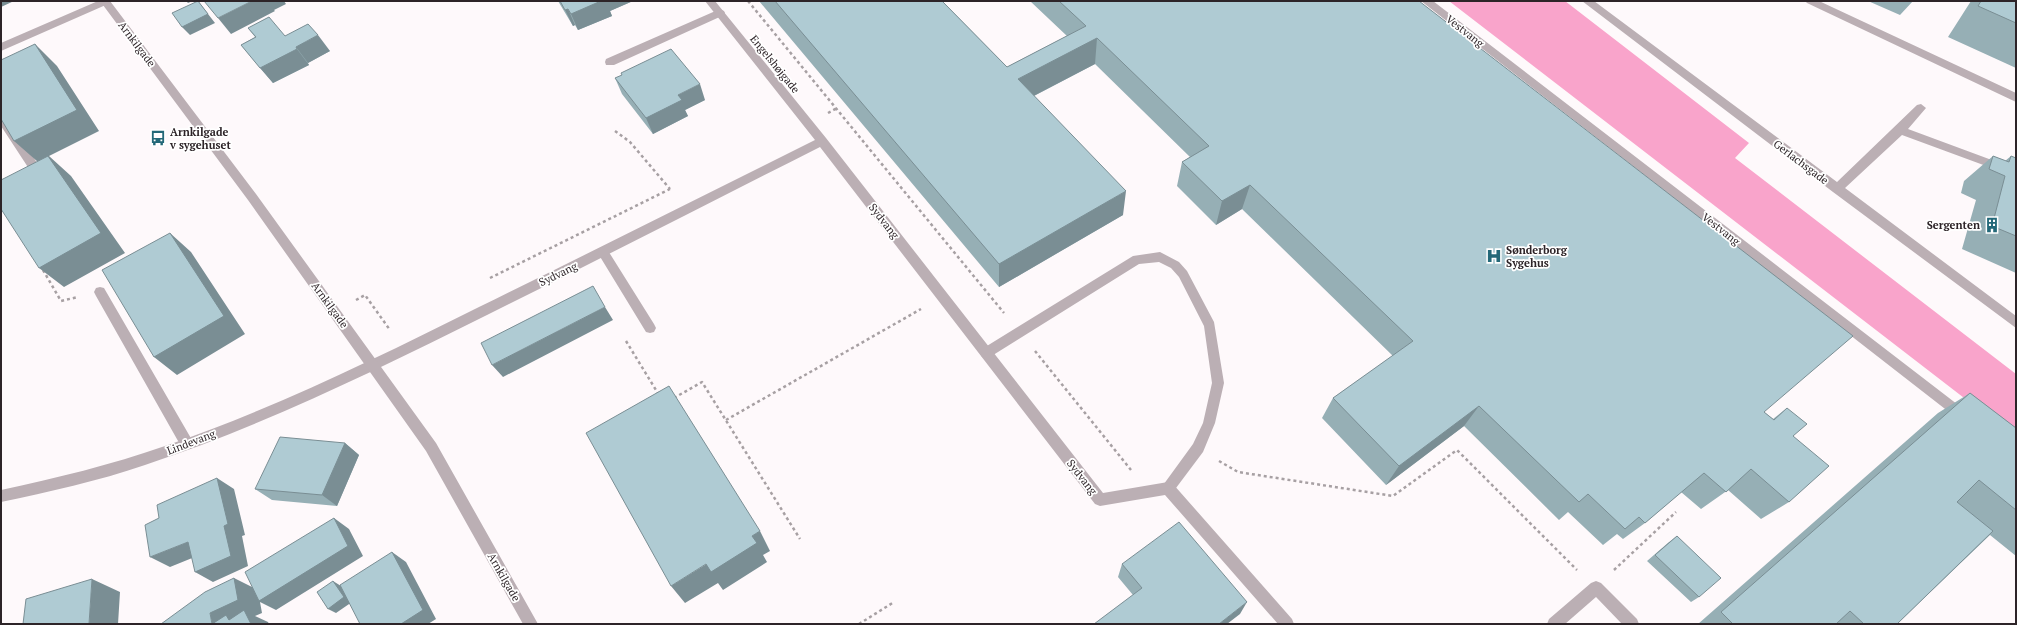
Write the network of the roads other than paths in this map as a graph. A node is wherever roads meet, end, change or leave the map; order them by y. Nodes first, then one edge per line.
1 (710, 1) edge
2 (1426, 1) edge
3 (1587, 1) edge
4 (1810, 1) edge
5 (105, 2) edge
6 (720, 13) junction
7 (1, 47) edge
8 (610, 62) dead end
9 (2016, 98) edge
10 (1921, 108) dead end
11 (1, 117) edge
12 (1900, 130) junction
13 (822, 141) junction
14 (2016, 173) edge
15 (43, 181) edge
16 (1837, 189) junction
17 (603, 252) junction
18 (100, 292) road end
19 (2016, 323) edge
20 (650, 328) dead end
21 (986, 353) junction
22 (373, 365) junction
23 (1972, 423) edge
24 (187, 444) junction
25 (1168, 488) junction
26 (1, 496) edge
27 (531, 624) edge
28 (1287, 624) edge
29 (1554, 624) edge
30 (1632, 624) edge

1 - 6 street, Engelshøjgade
2 - 23 street, Vestvang
3 - 16 street, Gerlachsgade
4 - 9 street
5 - 7 street
5 - 22 street, Arnkilgade
6 - 8 street
6 - 13 street, Engelshøjgade
10 - 12 street
11 - 15 street
12 - 14 street
12 - 16 street
13 - 17 street, Sydvang
13 - 21 street, Sydvang
16 - 19 street, Gerlachsgade
17 - 20 street
17 - 22 street, Sydvang
18 - 24 street
21 - 25 street, Sydvang
21 - 25 street
22 - 24 street, Lindevang
22 - 27 street, Arnkilgade
24 - 26 street, Lindevang
25 - 28 street
29 - 30 street

